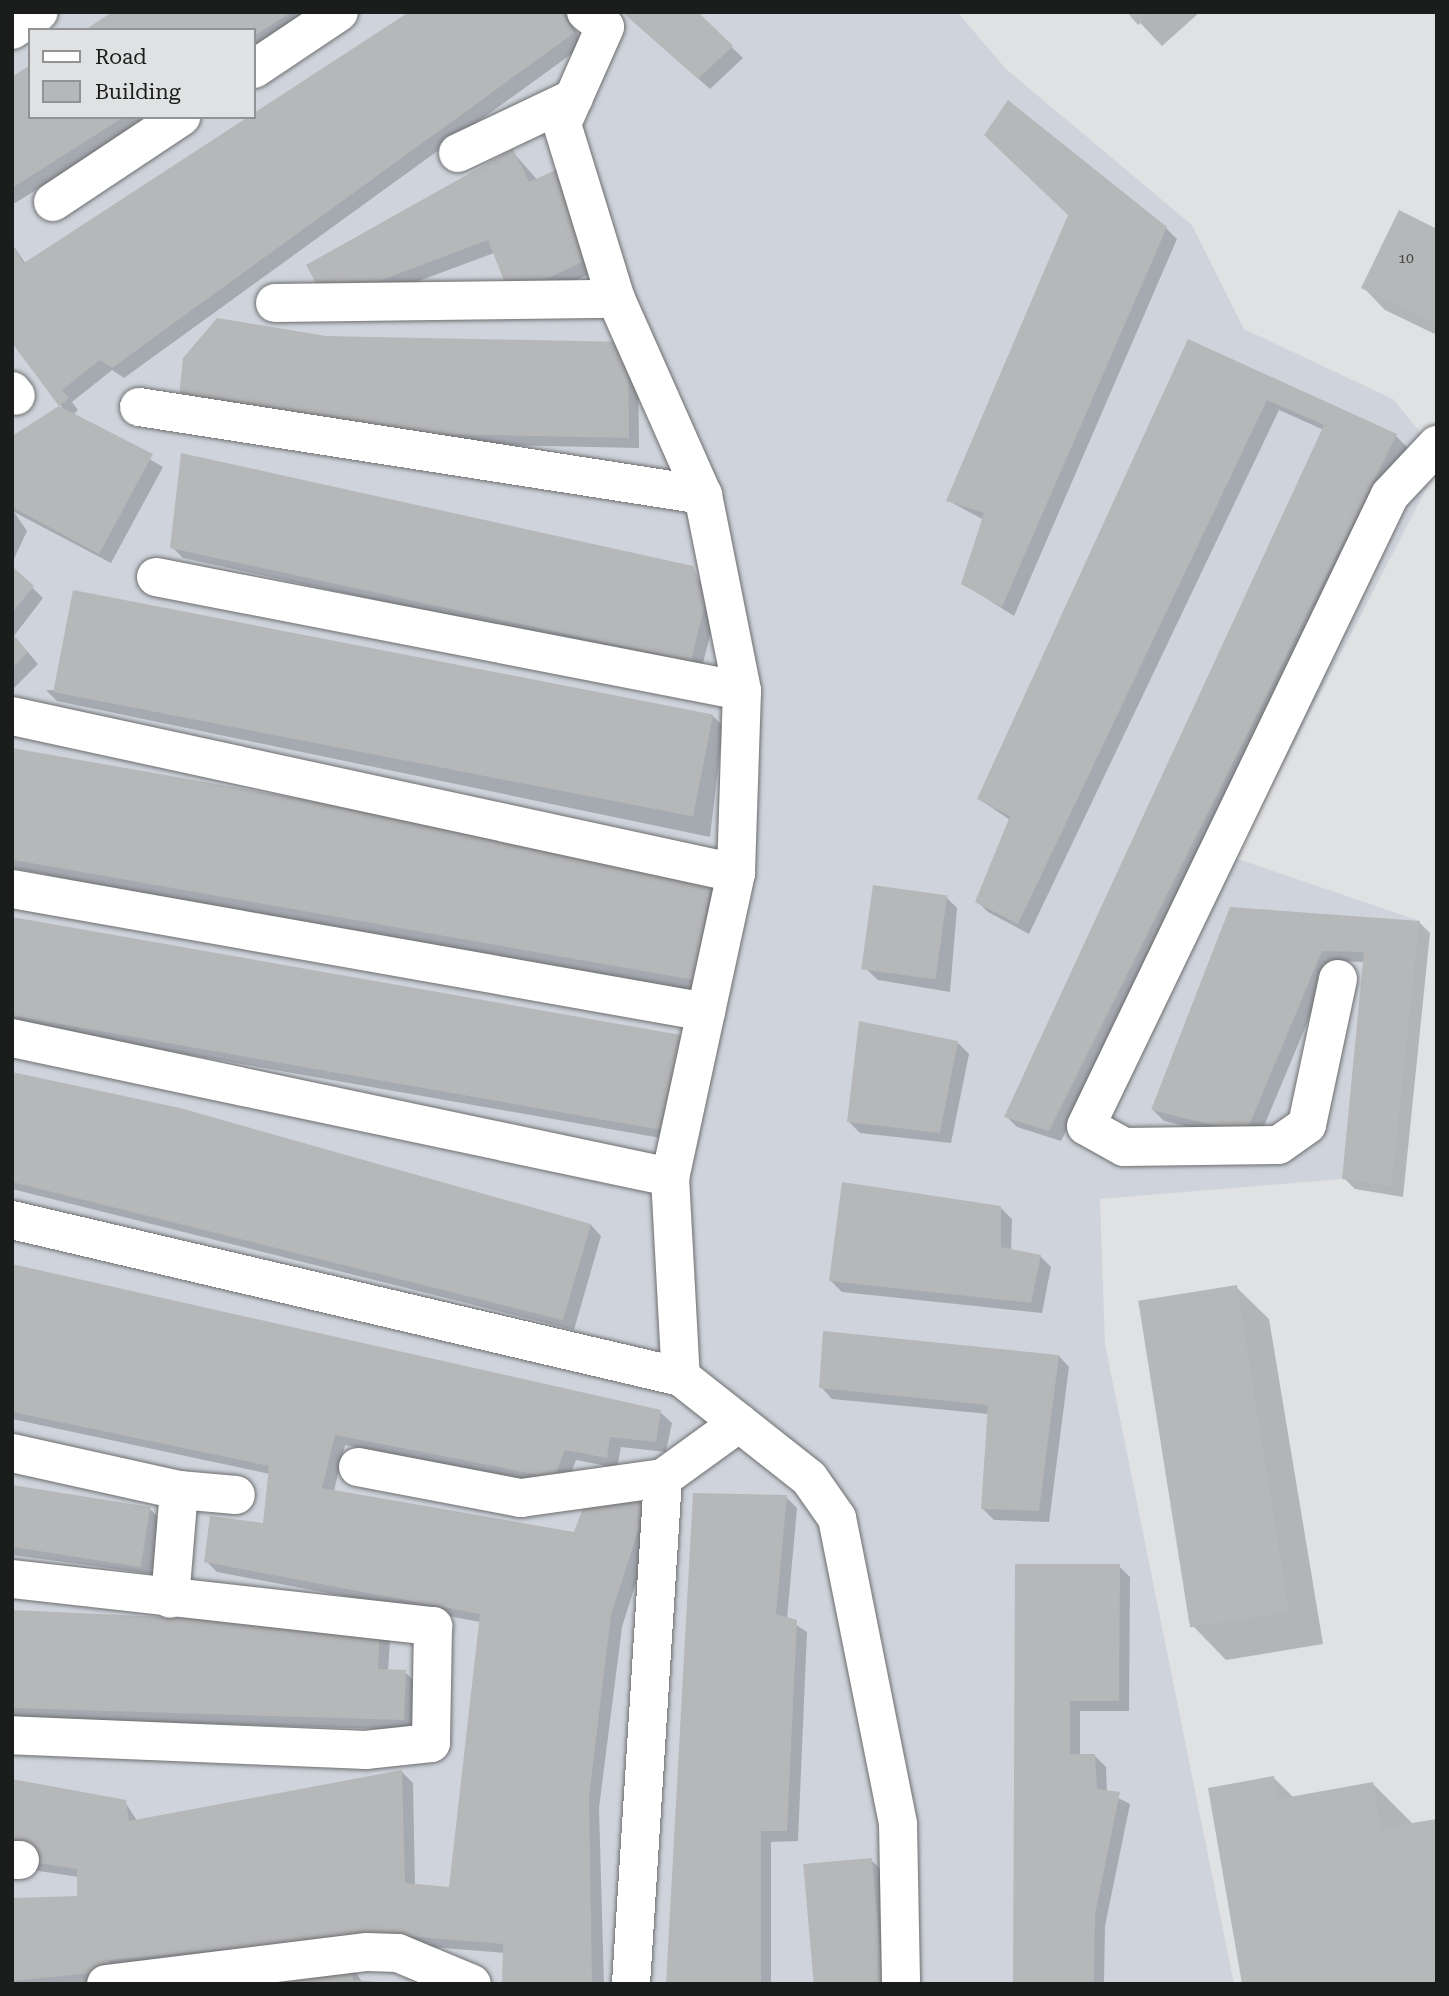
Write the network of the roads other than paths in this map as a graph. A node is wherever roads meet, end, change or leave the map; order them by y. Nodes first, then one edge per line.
1 (39, 12) edge
2 (339, 12) edge
3 (586, 12) edge
4 (12, 30) edge
5 (256, 68) edge
6 (574, 98) junction
7 (178, 119) edge
8 (458, 153) dead end
9 (53, 202) dead end
10 (616, 299) junction
11 (275, 303) dead end
12 (139, 407) dead end
13 (1437, 444) edge
14 (703, 495) junction
15 (156, 577) dead end
16 (742, 691) junction
17 (12, 716) edge
18 (736, 873) junction
19 (12, 889) edge
20 (1338, 979) dead end
21 (706, 1012) junction
22 (12, 1038) edge
23 (670, 1177) junction
24 (12, 1220) edge
25 (681, 1377) junction
26 (739, 1423) junction
27 (12, 1453) edge
28 (358, 1467) dead end
29 (663, 1478) junction
30 (179, 1490) junction
31 (236, 1495) dead end
32 (12, 1579) edge
33 (170, 1599) junction
34 (12, 1735) edge
35 (106, 1984) edge
36 (471, 1984) edge
37 (631, 1984) edge
38 (901, 1984) edge

1 - 4 lane
2 - 5 lane
3 - 6 lane
6 - 8 lane
6 - 10 lane
7 - 9 lane
10 - 11 lane
10 - 14 lane
12 - 14 lane
13 - 20 lane
14 - 16 lane
15 - 16 lane
16 - 18 lane
17 - 18 lane
18 - 21 lane
19 - 21 lane
21 - 23 lane
22 - 23 lane
23 - 25 lane
24 - 25 lane
25 - 26 lane
26 - 29 lane
26 - 38 lane
27 - 30 lane
28 - 29 lane
29 - 37 lane
30 - 31 lane
30 - 33 lane
32 - 33 lane
33 - 34 lane
35 - 36 lane

